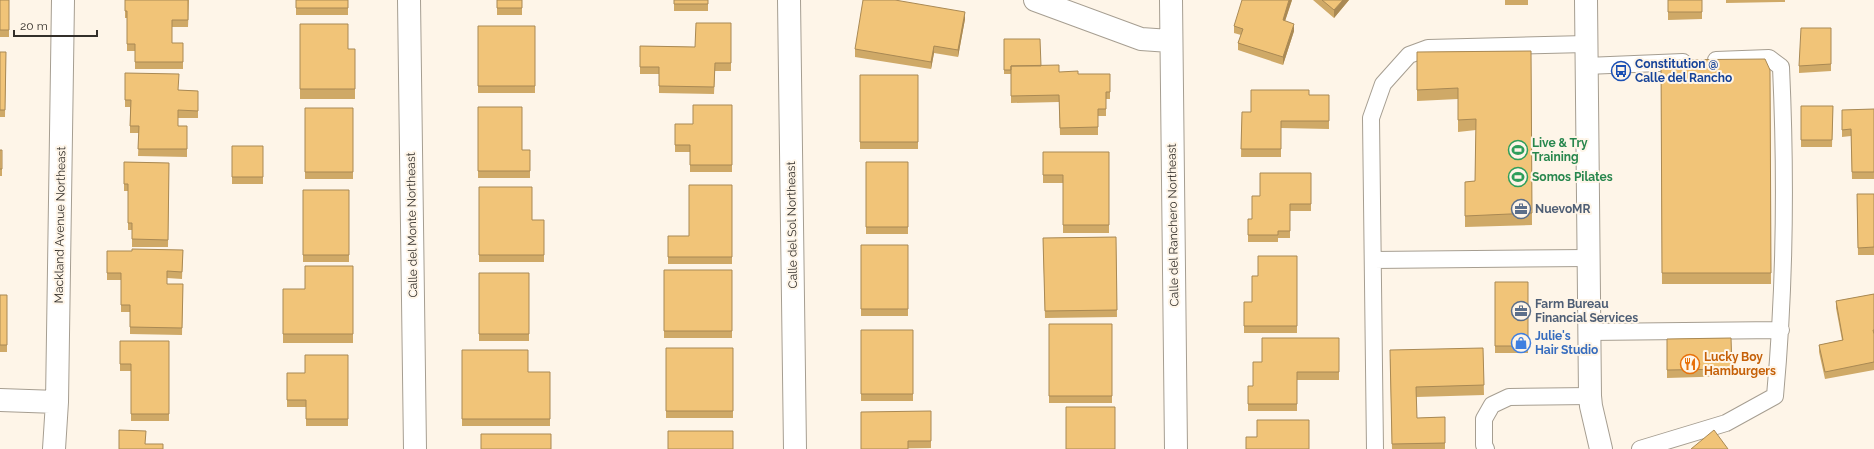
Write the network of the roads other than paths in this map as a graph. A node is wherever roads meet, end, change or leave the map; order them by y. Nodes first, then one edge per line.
1 (63, 0) edge
2 (409, 0) edge
3 (789, 0) edge
4 (1035, 0) edge
5 (1171, 0) edge
6 (1586, 0) edge
7 (1170, 41) junction
8 (1586, 44) junction
9 (1586, 66) junction
10 (1587, 258) junction
11 (1373, 260) junction
12 (1781, 330) junction
13 (1588, 332) junction
14 (0, 400) edge
15 (1590, 401) junction
16 (57, 402) junction
17 (54, 449) edge
18 (415, 449) edge
19 (795, 449) edge
20 (1176, 449) edge
21 (1375, 449) edge
22 (1486, 449) edge
23 (1584, 449) edge
24 (1601, 449) edge
25 (1640, 449) edge

1 - 16 street, Mackland Avenue Northeast
2 - 18 street, Calle del Monte Northeast
3 - 19 street, Calle del Sol Northeast
4 - 7 street
5 - 7 street, Calle del Ranchero Northeast
6 - 8 street
7 - 20 street, Calle del Ranchero Northeast
8 - 9 street
8 - 11 lane
9 - 10 street
9 - 12 lane
10 - 11 lane
10 - 13 street
11 - 21 lane
12 - 13 lane
12 - 25 lane
13 - 15 street
14 - 16 street
15 - 22 lane
15 - 23 street
15 - 24 street
16 - 17 street, Mackland Avenue Northeast

